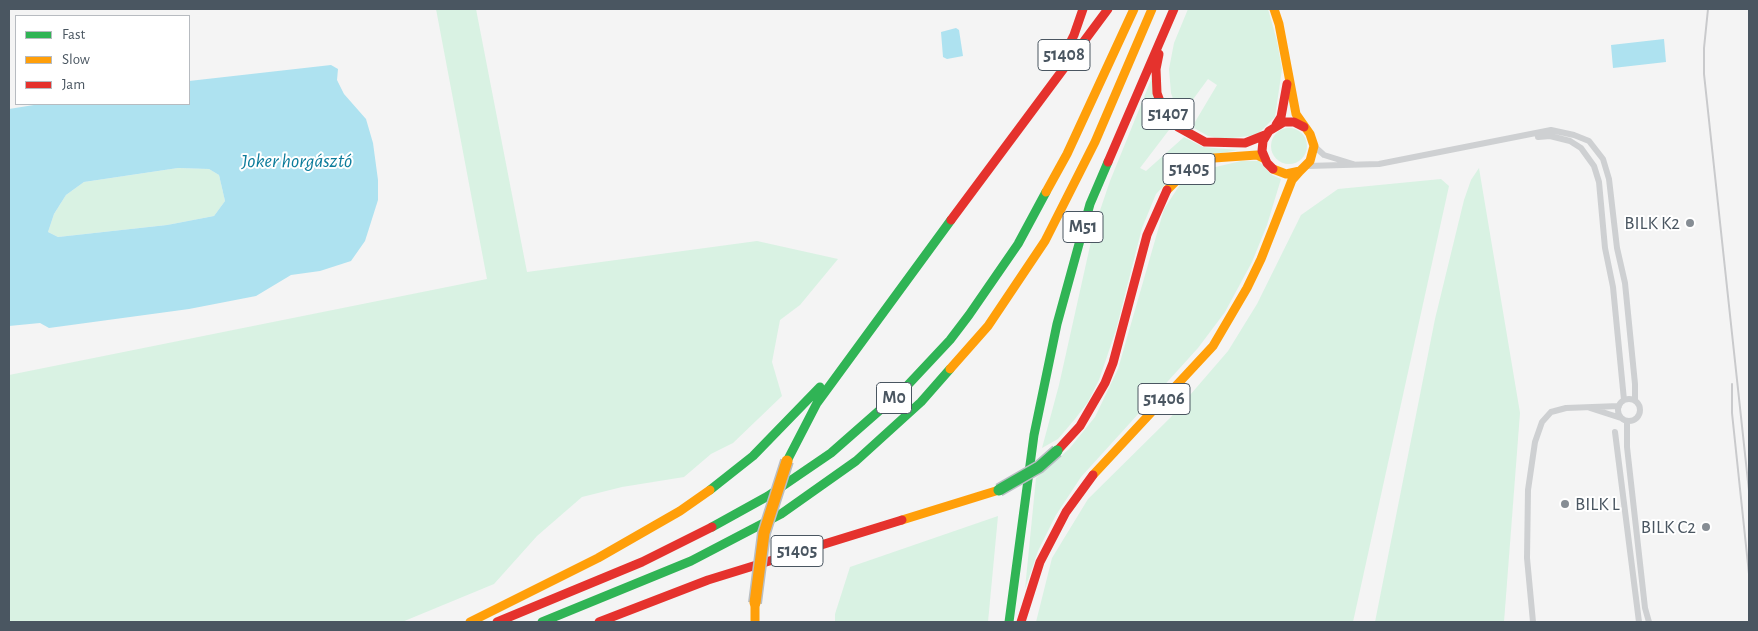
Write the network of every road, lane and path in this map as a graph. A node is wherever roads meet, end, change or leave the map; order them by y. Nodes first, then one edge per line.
1 (1083, 9) edge
2 (1108, 9) edge
3 (1134, 9) edge
4 (1152, 9) edge
5 (1174, 9) edge
6 (1274, 9) edge
7 (1164, 30) junction
8 (1288, 79) junction
9 (1041, 100) junction
10 (1276, 125) junction
11 (1304, 127) junction
12 (1265, 135) junction
13 (1522, 137) junction
14 (1314, 146) junction
15 (1265, 159) junction
16 (1359, 165) junction
17 (1303, 168) junction
18 (855, 348) junction
19 (1624, 400) junction
20 (1635, 400) junction
21 (1619, 406) junction
22 (1579, 407) junction
23 (1624, 419) junction
24 (1615, 432) dead end
25 (470, 622) edge
26 (496, 622) edge
27 (542, 622) edge
28 (599, 622) edge
29 (755, 622) edge
30 (1009, 622) edge
31 (1021, 622) edge
32 (1533, 622) edge
33 (1640, 622) edge
34 (1649, 622) edge

1 - 9 main road, 51408
2 - 9 main road
3 - 26 main road, M0
4 - 27 main road, M0
5 - 7 main road
6 - 8 main road
7 - 12 main road, 51407
7 - 30 main road, M51
8 - 10 main road
8 - 11 main road
9 - 18 main road
10 - 11 main road
10 - 12 main road
11 - 14 main road
12 - 15 main road
13 - 16 street
13 - 19 street
13 - 20 street
14 - 16 street
14 - 17 main road, 51406
15 - 17 main road
15 - 28 main road, 51405, bridge
16 - 17 street
17 - 31 main road, 51406
18 - 25 main road
18 - 29 main road, bridge
19 - 20 street
19 - 21 street
20 - 23 street
21 - 22 street
21 - 23 street
22 - 23 street
22 - 32 street
23 - 34 street
24 - 33 street

